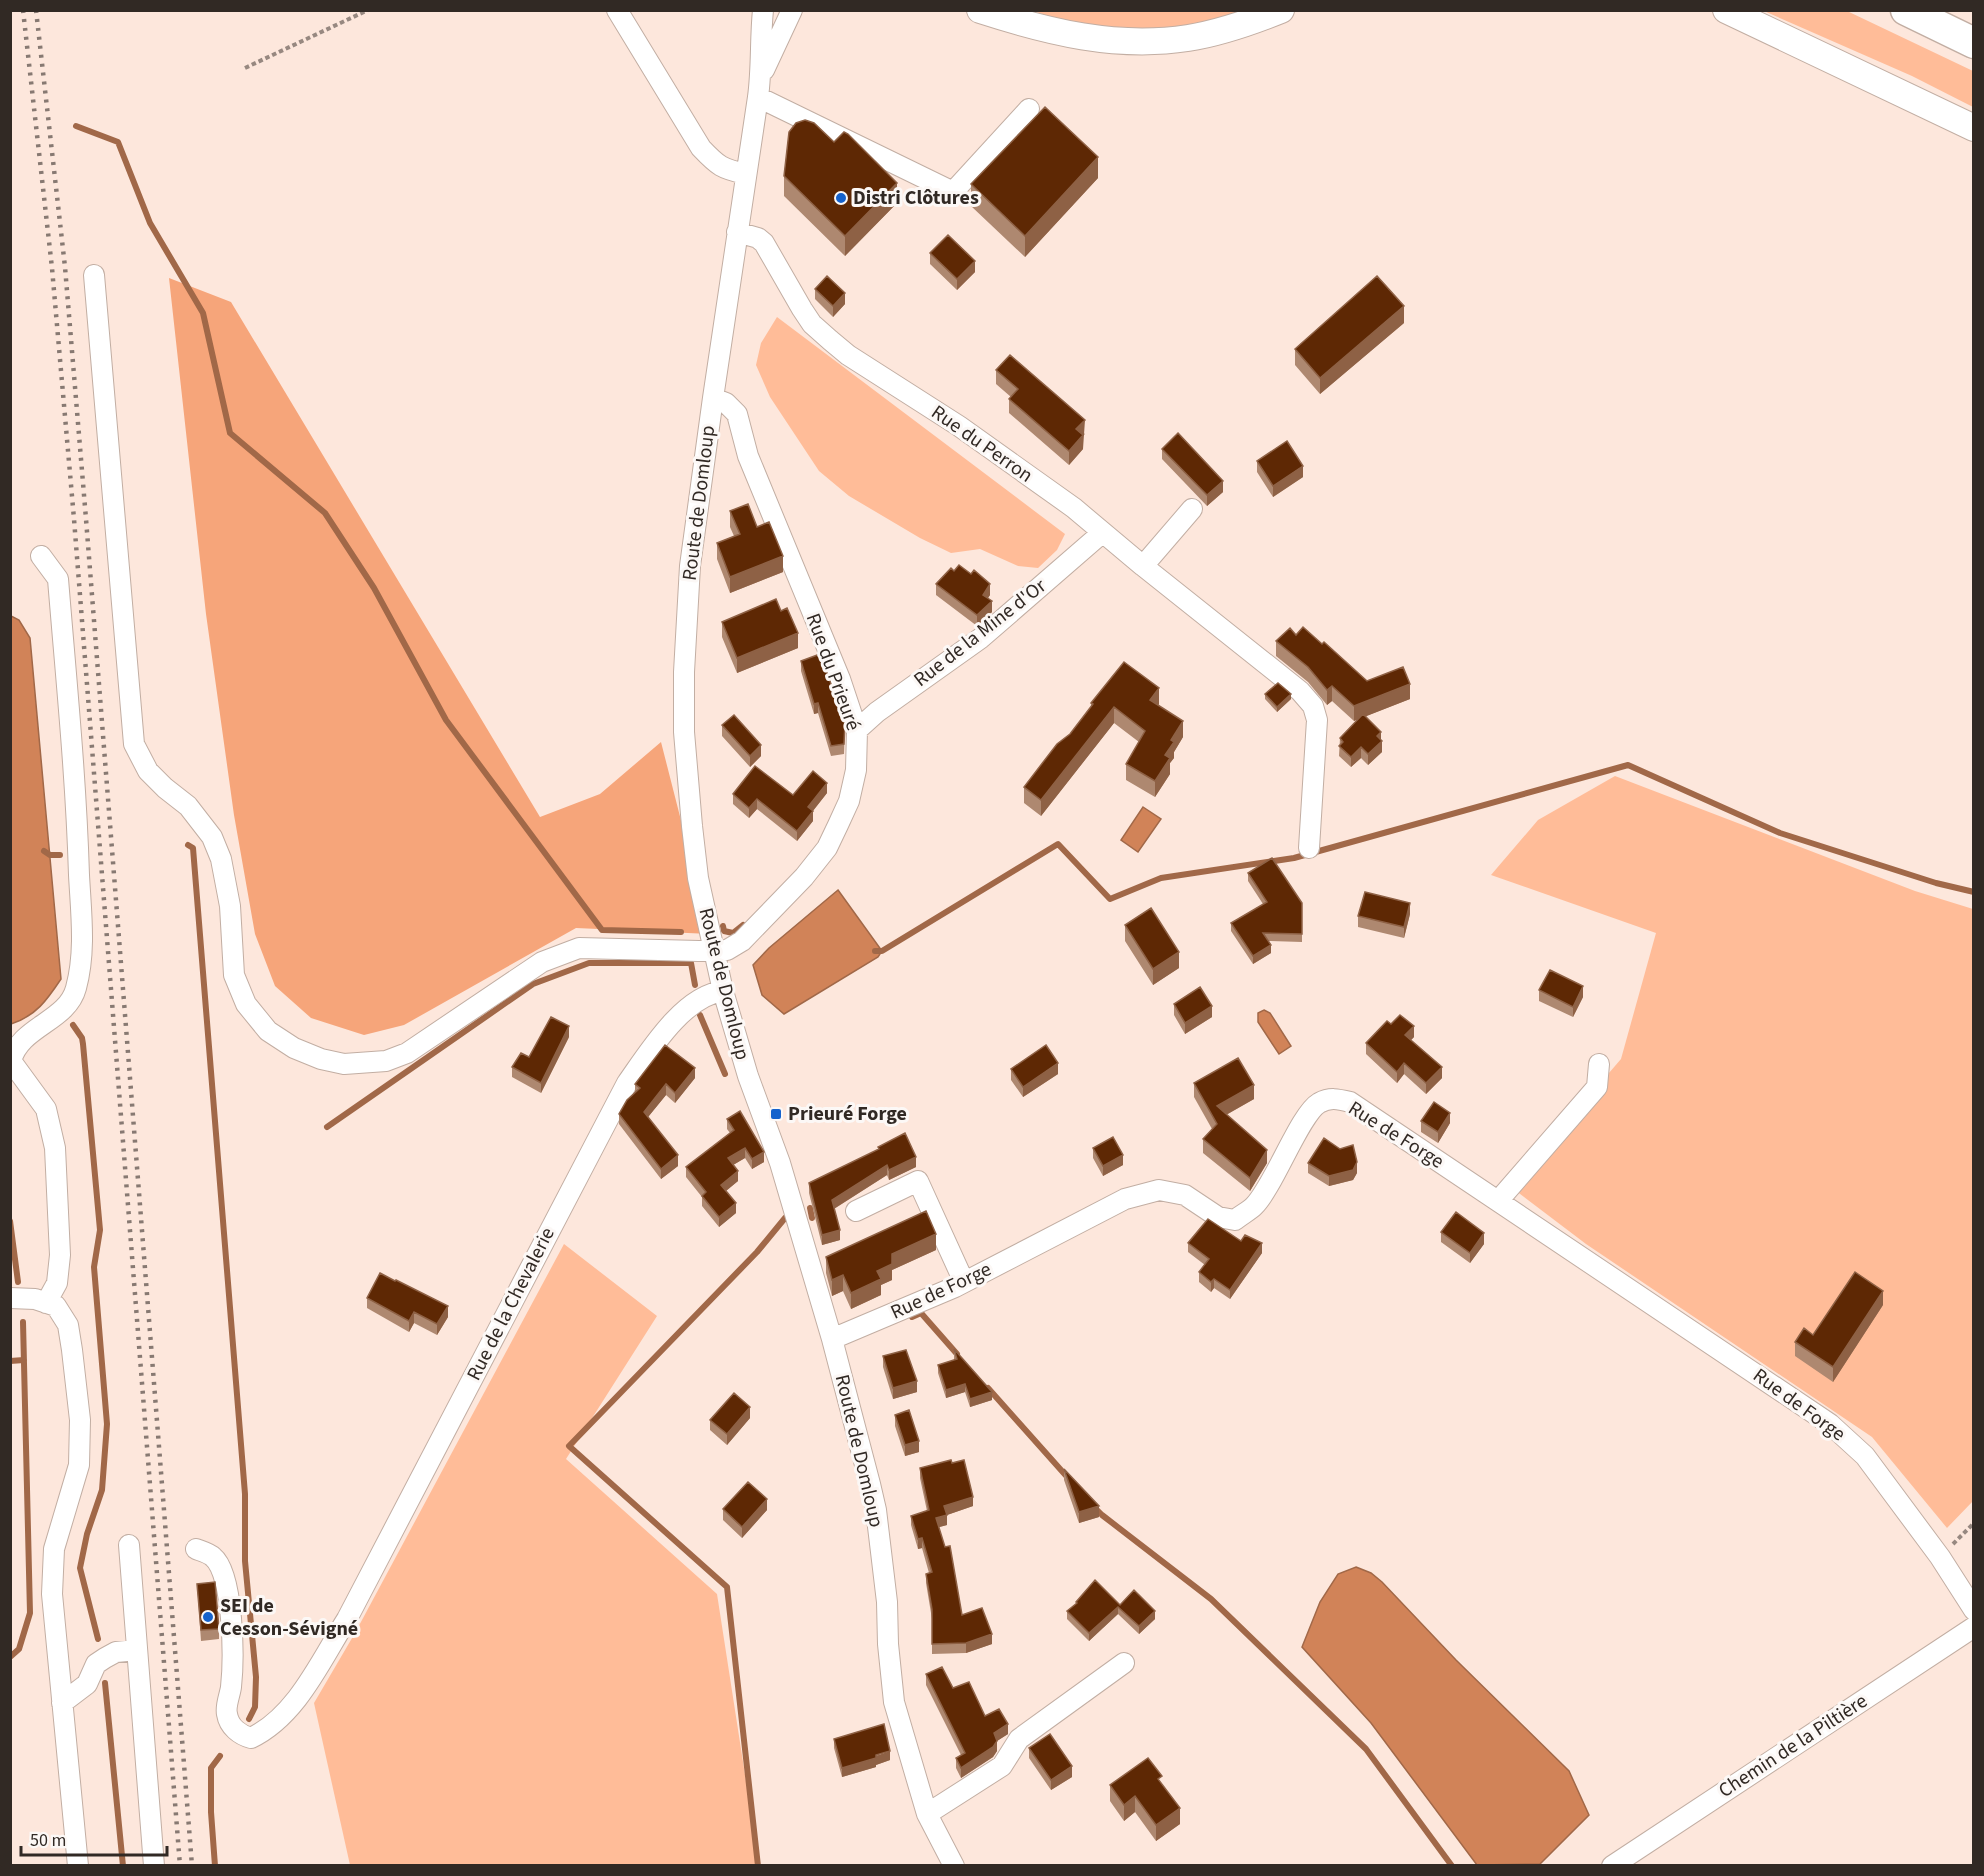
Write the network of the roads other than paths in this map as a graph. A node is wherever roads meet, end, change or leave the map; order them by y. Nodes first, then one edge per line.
1 (617, 10) edge
2 (763, 10) edge
3 (792, 10) edge
4 (980, 10) edge
5 (1281, 10) edge
6 (1726, 10) edge
7 (1906, 10) edge
8 (1007, 16) edge
9 (1974, 43) edge
10 (759, 88) junction
11 (1029, 109) dead end
12 (1974, 128) edge
13 (746, 174) junction
14 (737, 232) junction
15 (94, 275) dead end
16 (712, 398) junction
17 (1192, 509) dead end
18 (1102, 533) junction
19 (41, 556) dead end
20 (1143, 566) junction
21 (857, 730) junction
22 (1309, 848) dead end
23 (714, 950) junction
24 (723, 991) junction
25 (11, 1061) edge
26 (1599, 1064) dead end
27 (1498, 1201) junction
28 (856, 1211) dead end
29 (964, 1282) junction
30 (10, 1298) edge
31 (46, 1303) junction
32 (832, 1339) junction
33 (129, 1545) dead end
34 (196, 1549) dead end
35 (1974, 1610) edge
36 (1974, 1627) edge
37 (137, 1650) junction
38 (1124, 1663) dead end
39 (62, 1703) junction
40 (927, 1814) junction
41 (78, 1866) edge
42 (154, 1866) edge
43 (954, 1866) edge
44 (1612, 1866) edge

1 - 13 street
2 - 10 street, Route de Domloup
3 - 10 street, Route de Domloup
4 - 8 main road
5 - 8 main road
6 - 12 main road
7 - 9 highway
10 - 11 street
10 - 13 street, Route de Domloup
13 - 14 street, Route de Domloup
14 - 16 street, Route de Domloup
14 - 18 street, Rue du Perron
15 - 23 street, Rue du Prieuré
16 - 21 street, Rue du Prieuré
16 - 23 street, Route de Domloup
17 - 20 street
18 - 20 street, Rue du Perron
18 - 21 street, Rue de la Mine d'Or
19 - 25 street
20 - 22 street, Rue du Perron
21 - 23 street, Rue du Prieuré
23 - 24 street, Route de Domloup
24 - 32 street, Route de Domloup
24 - 34 street, Rue de la Chevalerie
25 - 31 street
26 - 27 street
27 - 29 street, Rue de Forge
27 - 35 street, Rue de Forge
28 - 29 street
29 - 32 street, Rue de Forge
30 - 31 street
31 - 39 street
32 - 40 street, Route de Domloup
33 - 37 street
36 - 44 street, Chemin de la Piltière
37 - 39 street
37 - 42 street
38 - 40 street
39 - 41 street
40 - 43 street, Route de Domloup

